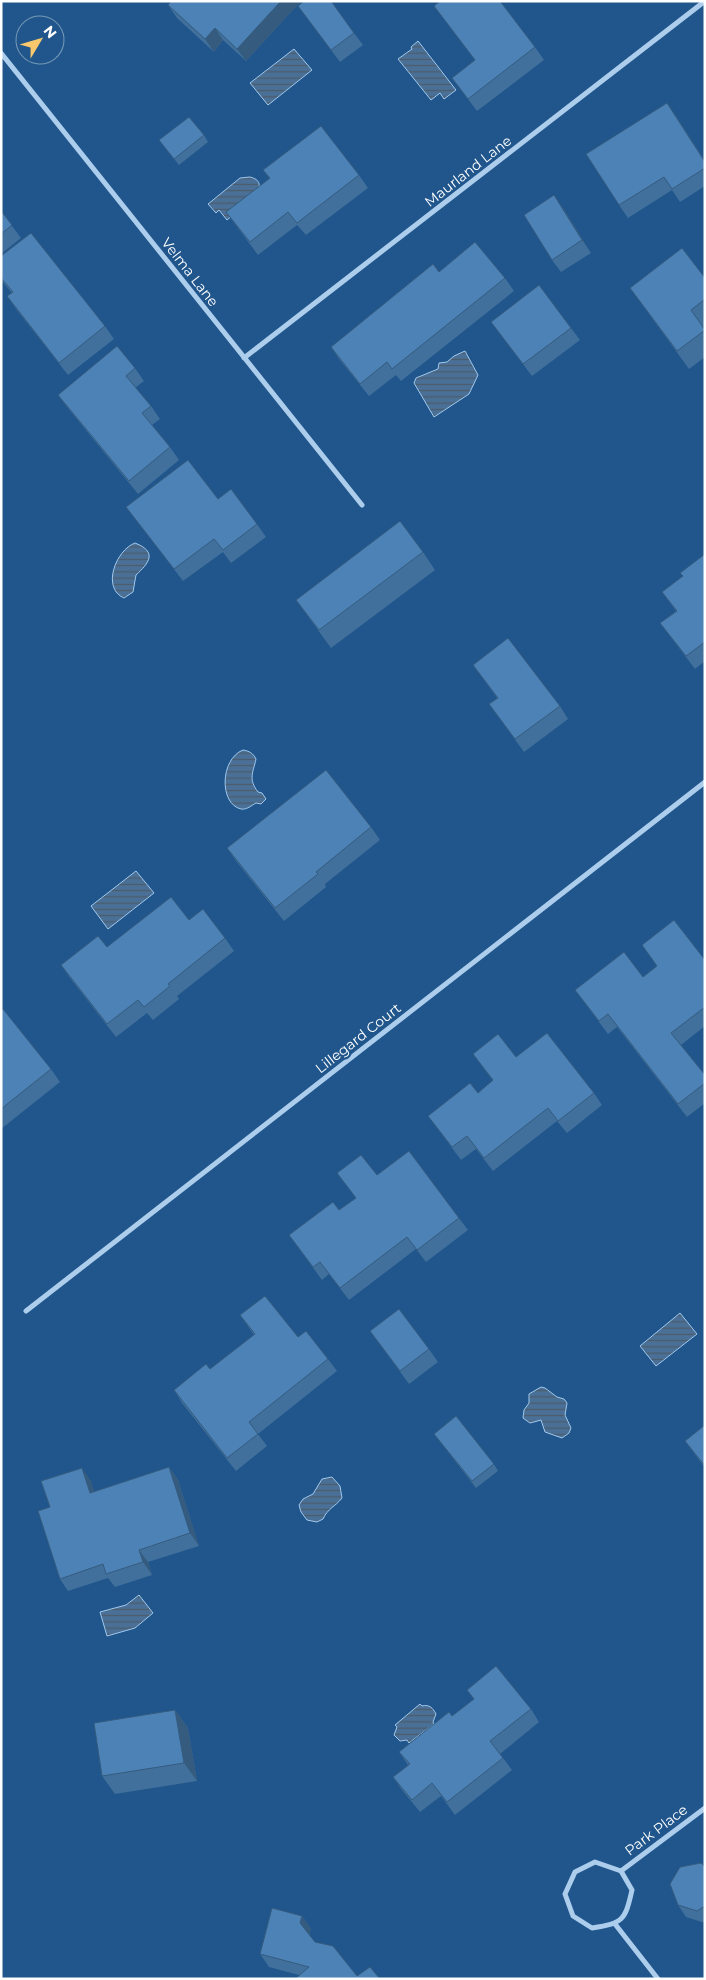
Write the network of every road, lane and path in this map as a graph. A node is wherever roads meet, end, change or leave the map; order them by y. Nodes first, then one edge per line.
1 (705, 1) edge
2 (1, 53) edge
3 (244, 358) junction
4 (362, 504) dead end
5 (705, 782) edge
6 (26, 1312) dead end
7 (705, 1808) edge
8 (621, 1871) junction
9 (615, 1924) junction
10 (658, 1979) edge

1 - 3 street, Maurland Lane
2 - 3 street, Velma Lane
3 - 4 street, Velma Lane
5 - 6 street, Lillegard Court
7 - 8 street, Park Place
8 - 9 street, Park Place
8 - 9 street, Park Place
9 - 10 street

